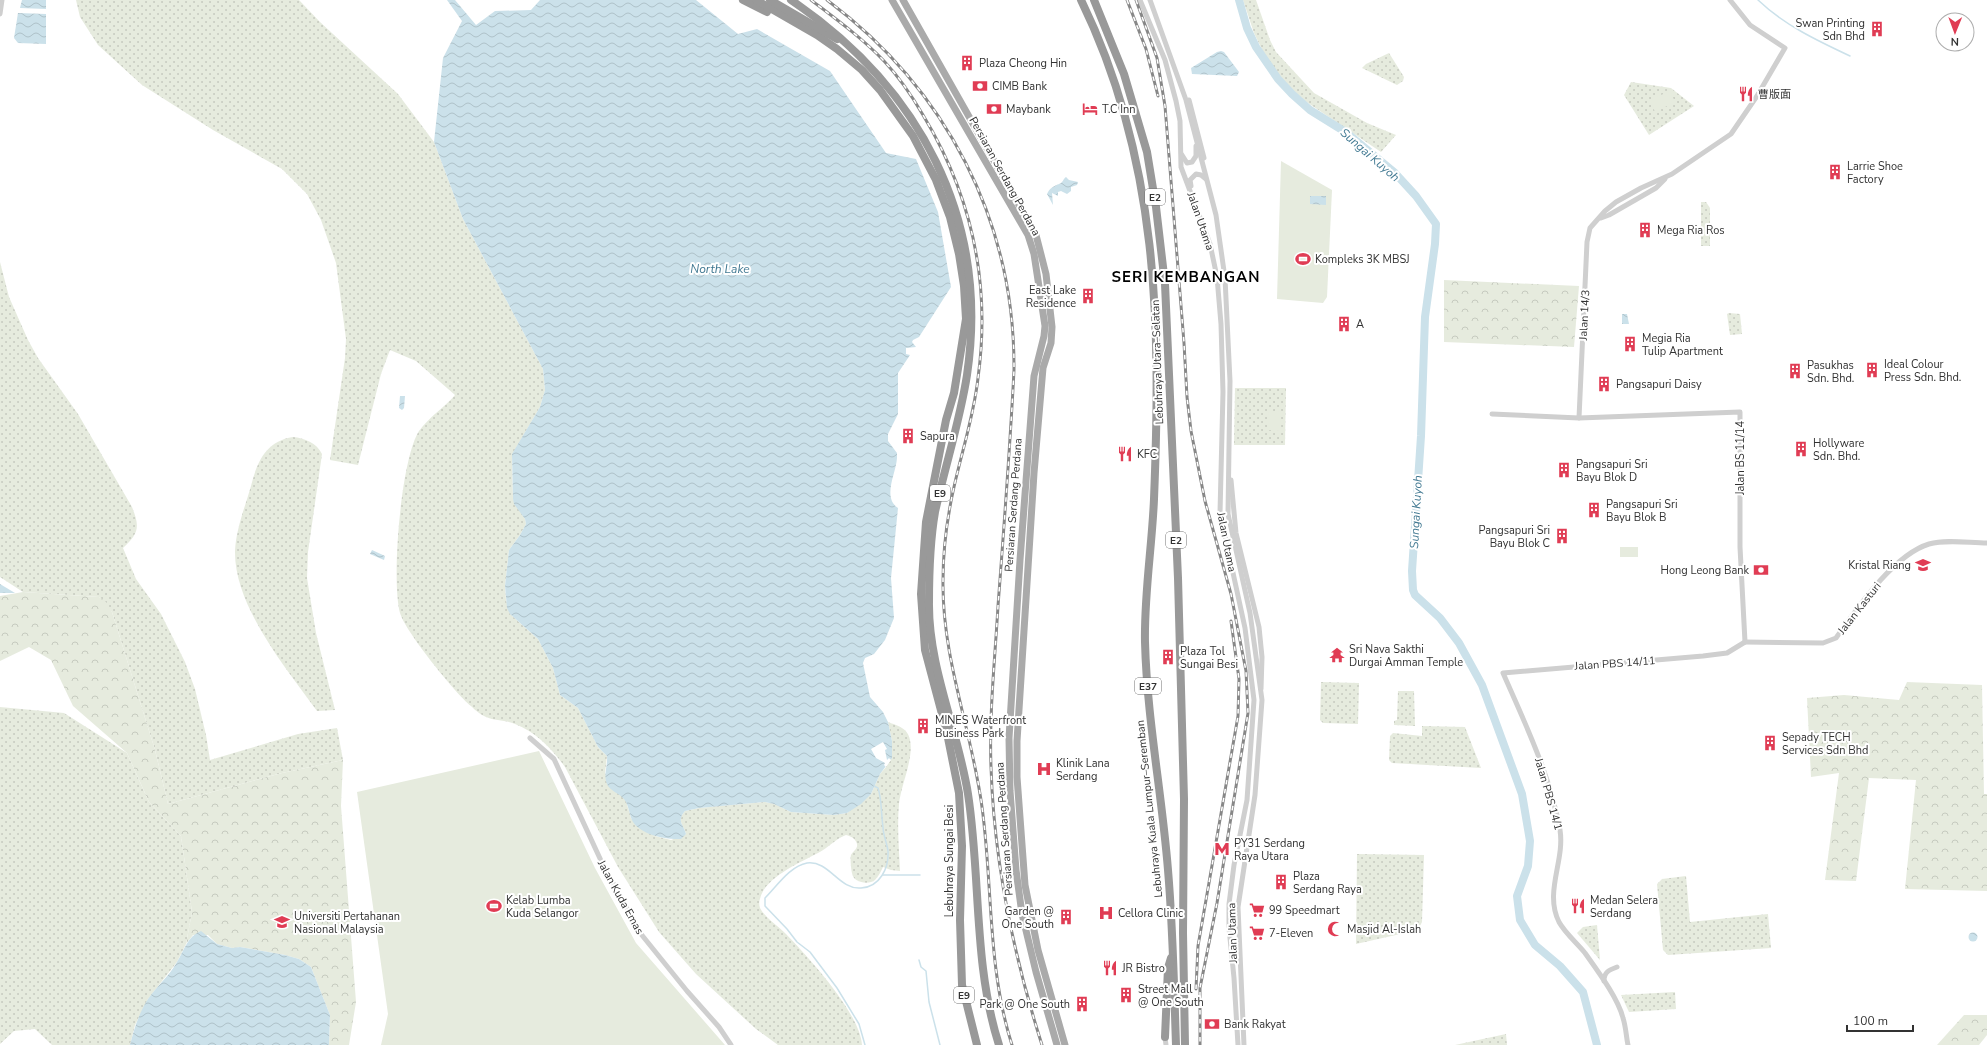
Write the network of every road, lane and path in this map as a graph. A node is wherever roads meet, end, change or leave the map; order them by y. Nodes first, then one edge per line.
1 (2, 0) edge
2 (743, 0) edge
3 (756, 0) edge
4 (770, 0) edge
5 (791, 0) edge
6 (892, 0) edge
7 (903, 0) edge
8 (1081, 0) edge
9 (1094, 0) edge
10 (1140, 0) edge
11 (1150, 0) edge
12 (1730, 0) edge
13 (0, 14) edge
14 (783, 16) junction
15 (845, 41) junction
16 (1182, 86) junction
17 (1197, 141) junction
18 (1181, 152) junction
19 (1667, 177) junction
20 (1206, 179) junction
21 (1654, 182) junction
22 (1193, 197) junction
23 (1633, 202) junction
24 (1601, 218) junction
25 (1492, 414) dead end
26 (1579, 418) junction
27 (1987, 543) edge
28 (1018, 591) junction
29 (1026, 591) junction
30 (1145, 642) joint
31 (1745, 642) junction
32 (1503, 672) joint
33 (530, 738) dead end
34 (1173, 951) junction
35 (1617, 967) dead end
36 (1604, 982) junction
37 (1062, 1035) junction
38 (1166, 1041) edge
39 (1055, 1042) edge
40 (731, 1045) edge
41 (977, 1045) edge
42 (999, 1045) edge
43 (1065, 1045) edge
44 (1176, 1045) edge
45 (1185, 1045) edge
46 (1238, 1045) edge
47 (1244, 1045) edge
48 (1628, 1045) edge

1 - 13 street
2 - 14 highway
3 - 14 highway, Lebuhraya Sungai Besi / E9
4 - 15 highway
5 - 15 highway, Lebuhraya Sungai Besi / E9
6 - 28 main road, Persiaran Serdang Perdana
7 - 29 main road, Persiaran Serdang Perdana
8 - 30 highway, Lebuhraya Utara–Selatan / E2
9 - 45 highway, Lebuhraya Utara–Selatan / E2
10 - 18 street, Jalan Utama
11 - 16 street, Jalan Utama
12 - 19 street, Jalan 14/3
14 - 41 highway, Lebuhraya Sungai Besi / E9
15 - 42 highway, Lebuhraya Sungai Besi / E9
16 - 17 street, Jalan Utama
16 - 20 street
17 - 18 street
17 - 20 street, Jalan Utama
18 - 22 street, Jalan Utama
19 - 21 street, Jalan 14/3
19 - 23 street, Jalan 14/3
20 - 22 street
20 - 47 street, Jalan Utama
21 - 23 street
21 - 24 street, Jalan 14/3
22 - 46 street, Jalan Utama
23 - 24 street, Jalan 14/3
24 - 26 street, Jalan 14/3
25 - 26 street
26 - 31 street, Jalan BS 11/14
27 - 31 street, Jalan Kasturi
28 - 29 main road
28 - 39 main road, Persiaran Serdang Perdana
29 - 37 main road, Persiaran Serdang Perdana
30 - 34 highway, Lebuhraya Kuala Lumpur–Seremban / E37
31 - 32 street, Jalan PBS 14/11
32 - 36 street, Jalan PBS 14/1
33 - 40 street, Jalan Kuda Emas
34 - 38 highway
34 - 44 highway, Lebuhraya Kuala Lumpur–Seremban / E37
35 - 36 street
36 - 48 street, Jalan PBS 14/1
37 - 39 main road
37 - 43 main road, Persiaran Serdang Perdana

